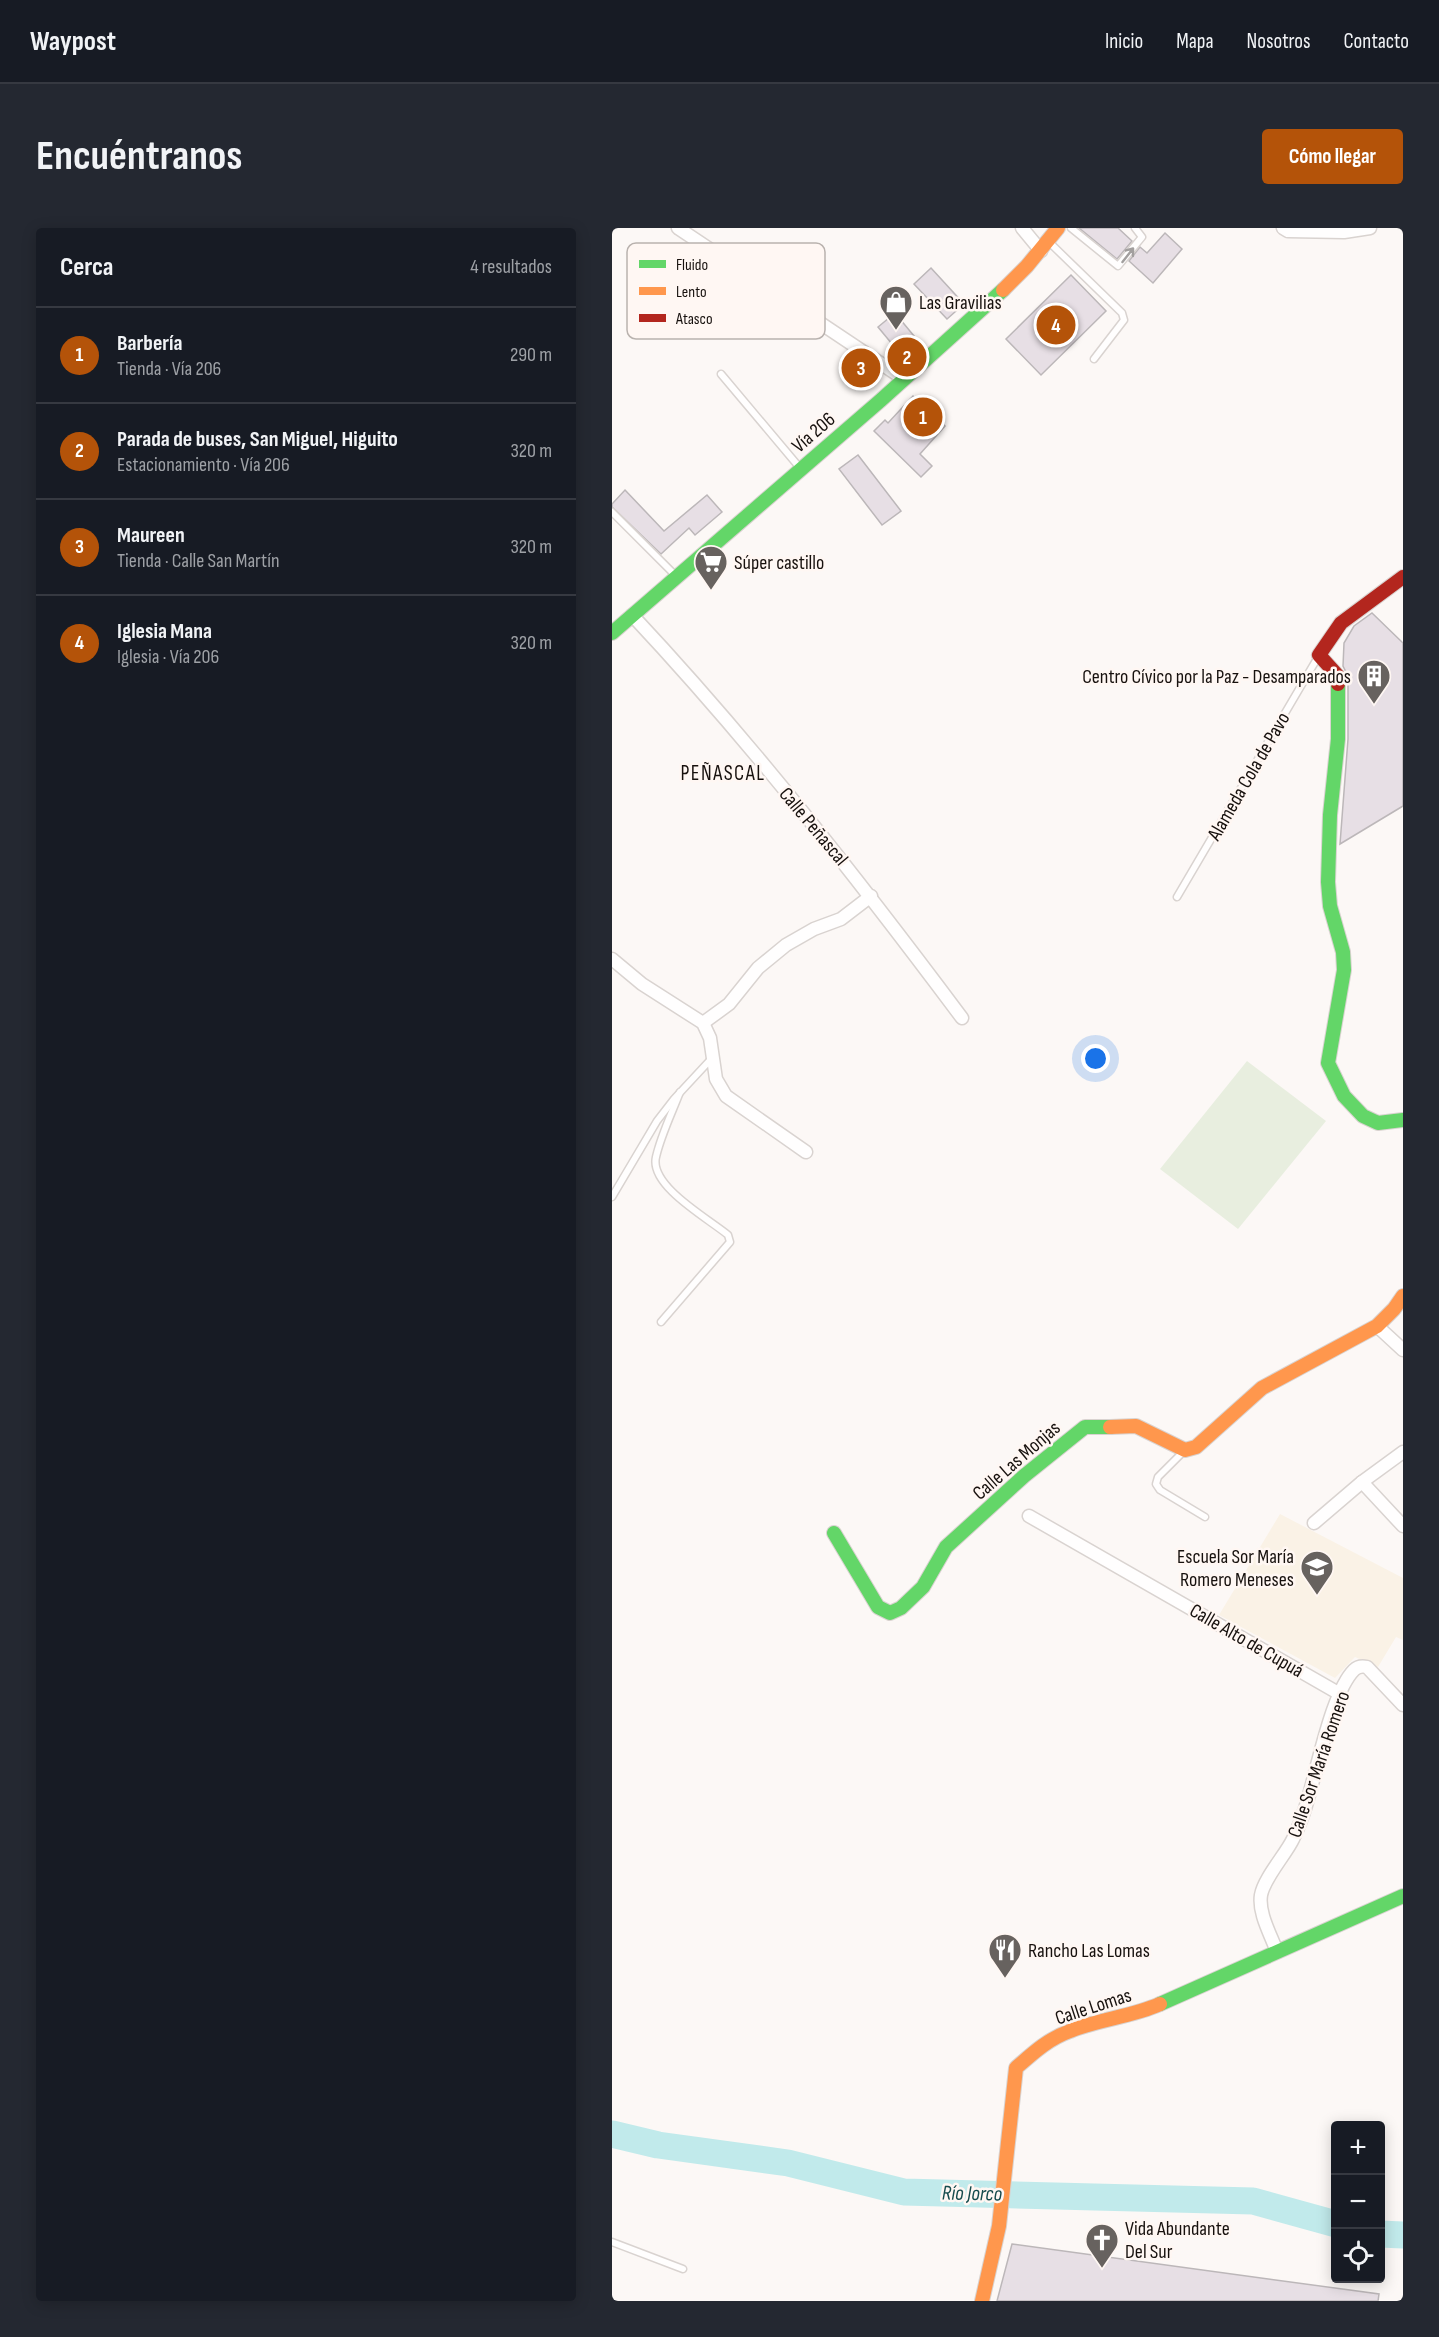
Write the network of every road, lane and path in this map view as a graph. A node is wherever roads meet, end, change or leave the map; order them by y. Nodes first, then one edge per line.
1 (678, 228) edge
2 (1022, 228) edge
3 (1058, 228) edge
4 (1071, 228) edge
5 (1135, 228) edge
6 (1283, 228) edge
7 (1370, 228) edge
8 (700, 243) edge
9 (1045, 246) junction
10 (825, 326) edge
11 (1094, 359) dead end
12 (721, 374) dead end
13 (904, 379) junction
14 (801, 469) junction
15 (612, 512) edge
16 (676, 576) junction
17 (1403, 577) edge
18 (632, 615) junction
19 (612, 633) edge
20 (1319, 655) junction
21 (871, 896) junction
22 (1177, 897) dead end
23 (612, 959) edge
24 (962, 1017) dead end
25 (703, 1023) junction
26 (712, 1057) junction
27 (680, 1092) junction
28 (1403, 1120) edge
29 (806, 1152) dead end
30 (612, 1197) edge
31 (1403, 1296) edge
32 (661, 1322) dead end
33 (1377, 1326) junction
34 (1403, 1350) edge
35 (1185, 1450) junction
36 (1403, 1452) edge
37 (1362, 1482) junction
38 (1029, 1516) dead end
39 (1205, 1517) dead end
40 (1314, 1523) dead end
41 (1403, 1526) edge
42 (834, 1533) dead end
43 (1340, 1694) junction
44 (1403, 1705) edge
45 (1403, 1896) edge
46 (1277, 1952) junction
47 (612, 2242) edge
48 (682, 2269) dead end
49 (982, 2301) edge

1 - 8 street
2 - 9 street
3 - 9 street, Vía 206
4 -> 5 lane
6 - 7 street
9 - 11 lane
9 - 13 street, Vía 206
10 - 13 street
12 - 14 lane
13 - 14 street, Vía 206
14 - 16 street, Vía 206
15 - 16 lane
16 - 18 street, Vía 206
17 - 20 street
18 - 19 street, Vía 206
18 - 21 street, Calle Peñascal
20 - 22 lane, Alameda Cola de Pavo
20 - 28 street
21 - 24 street, Calle Peñascal
21 - 25 street
23 - 25 street
25 - 26 street
26 - 27 lane
26 - 29 street
27 - 30 lane
27 - 32 lane
31 - 33 street
33 - 34 street
33 - 35 street
35 - 39 lane
35 - 42 street, Calle Las Monjas
36 - 37 street
37 - 40 street
37 - 41 street
38 - 43 street, Calle Alto de Cupuá
43 - 44 street, Calle Sor María Romero
43 - 46 street, Calle Sor María Romero
45 - 46 street, Calle Lomas
46 - 49 street, Calle Lomas
47 - 48 lane

